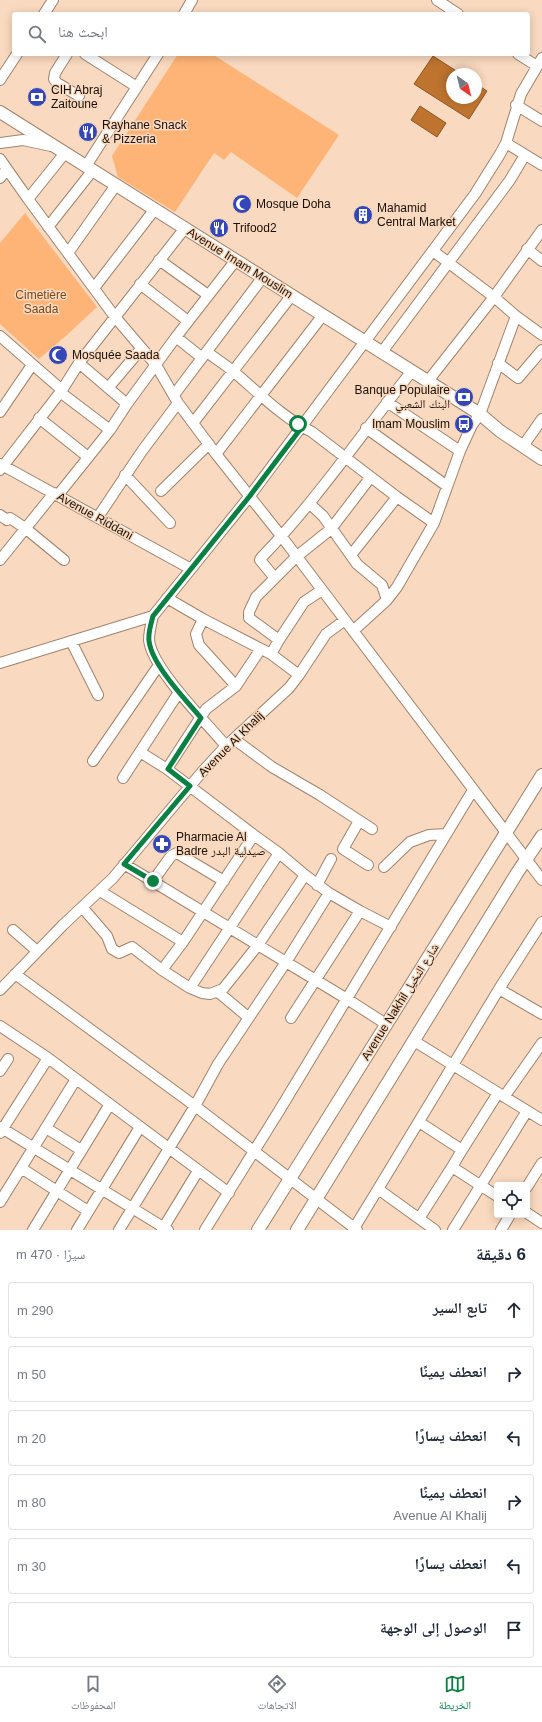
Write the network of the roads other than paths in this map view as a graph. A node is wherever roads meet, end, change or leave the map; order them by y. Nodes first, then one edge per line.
1 (53, 0) edge
2 (192, 0) edge
3 (437, 0) edge
4 (45, 12) edge
5 (185, 12) edge
6 (455, 12) edge
7 (16, 56) edge
8 (66, 56) edge
9 (88, 56) edge
10 (157, 56) edge
11 (521, 56) edge
12 (539, 67) edge
13 (0, 80) edge
14 (137, 87) junction
15 (79, 96) dead end
16 (516, 105) junction
17 (0, 112) edge
18 (542, 121) edge
19 (0, 143) edge
20 (506, 143) junction
21 (60, 150) junction
22 (526, 155) junction
23 (0, 159) edge
24 (542, 165) edge
25 (89, 168) junction
26 (7, 169) junction
27 (0, 178) edge
28 (116, 185) junction
29 (28, 199) junction
30 (155, 209) junction
31 (48, 227) junction
32 (185, 228) junction
33 (542, 230) edge
34 (527, 249) junction
35 (433, 252) junction
36 (68, 253) junction
37 (159, 260) junction
38 (236, 260) junction
39 (542, 261) edge
40 (448, 263) junction
41 (264, 278) junction
42 (140, 284) junction
43 (94, 288) junction
44 (208, 295) junction
45 (292, 295) junction
46 (494, 297) junction
47 (323, 315) junction
48 (516, 316) junction
49 (115, 317) junction
50 (188, 321) junction
51 (540, 331) edge
52 (176, 337) junction
53 (1, 338) edge
54 (365, 341) junction
55 (141, 349) junction
56 (542, 350) edge
57 (207, 352) junction
58 (382, 352) junction
59 (79, 363) junction
60 (498, 363) junction
61 (32, 365) junction
62 (156, 365) junction
63 (233, 371) junction
64 (412, 371) junction
65 (428, 381) junction
66 (108, 388) junction
67 (61, 391) junction
68 (260, 396) junction
69 (176, 399) junction
70 (386, 402) junction
71 (127, 404) junction
72 (0, 412) edge
73 (480, 414) junction
74 (39, 418) junction
75 (542, 419) edge
76 (193, 423) junction
77 (302, 427) junction
78 (366, 428) junction
79 (110, 430) junction
80 (209, 444) junction
81 (522, 446) junction
82 (460, 451) junction
83 (216, 454) junction
84 (88, 456) junction
85 (344, 457) junction
86 (542, 460) edge
87 (1, 466) edge
88 (125, 475) junction
89 (370, 478) junction
90 (447, 486) junction
91 (161, 491) dead end
92 (56, 494) junction
93 (249, 497) junction
94 (397, 498) junction
95 (310, 504) junction
96 (0, 515) edge
97 (98, 517) junction
98 (170, 523) dead end
99 (434, 523) junction
100 (25, 528) junction
101 (331, 529) junction
102 (282, 537) junction
103 (351, 556) junction
104 (296, 557) junction
105 (0, 560) edge
106 (64, 560) dead end
107 (191, 568) junction
108 (274, 578) junction
109 (322, 590) junction
110 (167, 598) junction
111 (387, 600) junction
112 (153, 616) junction
113 (203, 620) junction
114 (345, 620) junction
115 (353, 631) junction
116 (279, 640) junction
117 (71, 641) junction
118 (260, 650) junction
119 (271, 654) junction
120 (0, 663) edge
121 (159, 665) junction
122 (299, 676) junction
123 (236, 686) junction
124 (179, 692) junction
125 (98, 695) dead end
126 (201, 718) junction
127 (234, 739) junction
128 (226, 746) junction
129 (140, 752) junction
130 (93, 761) dead end
131 (168, 769) junction
132 (542, 775) edge
133 (123, 778) dead end
134 (190, 786) junction
135 (473, 790) junction
136 (359, 821) junction
137 (372, 829) dead end
138 (506, 831) junction
139 (446, 834) junction
140 (254, 835) junction
141 (542, 836) edge
142 (279, 853) junction
143 (526, 858) junction
144 (331, 860) dead end
145 (124, 864) junction
146 (368, 865) dead end
147 (384, 867) dead end
148 (305, 875) junction
149 (224, 880) junction
150 (542, 880) edge
151 (153, 881) junction
152 (317, 885) junction
153 (100, 891) junction
154 (329, 892) junction
155 (82, 907) junction
156 (203, 911) junction
157 (360, 911) junction
158 (542, 922) edge
159 (391, 927) junction
160 (229, 928) junction
161 (13, 930) dead end
162 (183, 942) junction
163 (258, 946) junction
164 (37, 951) junction
165 (286, 962) junction
166 (162, 970) junction
167 (15, 974) junction
168 (316, 980) junction
169 (190, 988) junction
170 (499, 989) junction
171 (0, 990) edge
172 (218, 992) junction
173 (347, 999) junction
174 (542, 1014) edge
175 (248, 1017) junction
176 (291, 1018) dead end
177 (386, 1024) junction
178 (0, 1026) edge
179 (414, 1041) junction
180 (542, 1043) edge
181 (48, 1058) junction
182 (8, 1059) dead end
183 (453, 1065) junction
184 (0, 1071) edge
185 (76, 1079) junction
186 (501, 1095) junction
187 (110, 1104) junction
188 (195, 1106) junction
189 (527, 1111) junction
190 (542, 1120) edge
191 (419, 1122) junction
192 (140, 1127) junction
193 (46, 1128) junction
194 (1, 1130) edge
195 (34, 1148) junction
196 (169, 1148) junction
197 (81, 1150) junction
198 (462, 1150) junction
199 (255, 1151) junction
200 (542, 1163) edge
201 (452, 1167) junction
202 (21, 1168) junction
203 (69, 1170) junction
204 (198, 1171) junction
205 (290, 1178) junction
206 (530, 1182) edge
207 (481, 1186) junction
208 (378, 1188) junction
209 (101, 1190) junction
210 (56, 1191) junction
211 (229, 1193) junction
212 (494, 1194) edge
213 (316, 1199) junction
214 (0, 1202) edge
215 (132, 1208) junction
216 (88, 1212) junction
217 (530, 1215) edge
218 (420, 1217) junction
219 (508, 1218) edge
220 (542, 1222) edge
221 (165, 1229) edge
222 (354, 1229) edge
223 (32, 1230) edge
224 (77, 1230) edge
225 (119, 1230) edge
226 (205, 1230) edge
227 (258, 1230) edge
228 (297, 1230) edge
229 (436, 1230) edge
230 (453, 1230) edge
231 (501, 1230) edge

1 - 4 street
2 - 5 street
3 - 6 street
7 - 13 street
8 - 15 street
9 - 14 street
10 - 14 street
11 - 12 street
12 - 16 street
14 - 25 street
16 - 18 street
16 - 20 street
17 - 21 street, Avenue Imam Mouslim
19 - 21 street
20 - 22 street
20 - 35 street
21 - 25 street, Avenue Imam Mouslim
21 - 29 street
22 - 24 street
22 - 40 street
23 - 26 street
25 - 28 street, Avenue Imam Mouslim
25 - 31 street
26 - 27 street
26 - 29 street
28 - 30 street, Avenue Imam Mouslim
28 - 36 street
29 - 31 street
30 - 32 street, Avenue Imam Mouslim
30 - 43 street
31 - 36 street
32 - 37 street
32 - 38 street, Avenue Imam Mouslim
33 - 34 street
34 - 39 street
34 - 46 street
35 - 40 street
35 - 54 street
36 - 43 street
37 - 42 street
37 - 44 street
38 - 41 street, Avenue Imam Mouslim
38 - 44 street
40 - 46 street
40 - 58 street
41 - 45 street, Avenue Imam Mouslim
41 - 57 street
42 - 49 street
42 - 50 street
43 - 49 street
44 - 50 street
45 - 47 street, Avenue Imam Mouslim
45 - 63 street
46 - 48 street
46 - 65 street
47 - 54 street, Avenue Imam Mouslim
47 - 68 street
48 - 51 street
48 - 60 street
49 - 55 street
49 - 59 street
50 - 52 street
52 - 57 street
52 - 62 street
53 - 61 street
54 - 58 street, Avenue Imam Mouslim
54 - 77 street
55 - 62 street
55 - 66 street
56 - 60 street
57 - 63 street
57 - 69 street
58 - 64 street, Avenue Imam Mouslim
59 - 66 street
59 - 67 street
60 - 73 street
61 - 67 street
61 - 72 street
62 - 69 street
62 - 71 street
63 - 68 street
63 - 76 street
64 - 65 street, Avenue Imam Mouslim
64 - 70 street
65 - 73 street, Avenue Imam Mouslim
66 - 71 street
67 - 74 street
67 - 79 street
68 - 77 street
68 - 83 street
69 - 76 street
69 - 88 street
70 - 78 street
70 - 82 street
71 - 79 street
73 - 81 street, Avenue Imam Mouslim
73 - 82 street
74 - 84 street
74 - 87 street
75 - 81 street
76 - 80 street
77 - 85 street
77 - 93 street
78 - 85 street
78 - 90 street
79 - 84 street
80 - 83 street
80 - 91 street
81 - 86 street, Avenue Imam Mouslim
82 - 90 street
83 - 93 street
84 - 92 street
85 - 89 street
85 - 95 street
87 - 92 street, Avenue Riddani
88 - 97 street
88 - 98 street
89 - 94 street
89 - 101 street
90 - 99 street
92 - 97 street, Avenue Riddani
92 - 100 street
93 - 102 street
93 - 107 street
94 - 99 street
94 - 103 street
95 - 101 street
95 - 102 street
96 - 100 street
97 - 107 street, Avenue Riddani
99 - 111 street
100 - 105 street
100 - 106 street
101 - 103 street
101 - 104 street
102 - 104 street
102 - 108 street
103 - 111 street
104 - 108 street
104 - 109 street
107 - 110 street
108 - 116 street
109 - 114 street
109 - 116 street
110 - 112 street
110 - 113 street
111 - 115 street
112 - 117 street
112 - 121 street
113 - 118 street
113 - 123 street
114 - 115 street
114 - 122 street, Avenue Al Khalij
115 - 135 street
116 - 119 street
117 - 120 street
117 - 125 street
118 - 119 street
118 - 123 street
119 - 122 street
121 - 124 street
121 - 130 street
122 - 127 street, Avenue Al Khalij
123 - 126 street
124 - 126 street
124 - 129 street
126 - 128 street
126 - 131 street
127 - 128 street, Avenue Al Khalij
127 - 136 street
128 - 134 street, Avenue Al Khalij
129 - 131 street
129 - 133 street
131 - 134 street
132 - 138 street, Avenue Nakhil شارع النخيل
134 - 140 street
134 - 145 street, Avenue Al Khalij
135 - 138 street
135 - 139 street
136 - 137 street
136 - 146 street
138 - 143 street
138 - 177 street, Avenue Nakhil شارع النخيل
139 - 147 street
139 - 159 street
140 - 142 street
140 - 149 street
141 - 143 street
142 - 148 street
142 - 160 street
143 - 150 street
143 - 179 street
144 - 152 street
145 - 151 street
145 - 153 street, Avenue Al Khalij
148 - 152 street
148 - 163 street
149 - 151 street
149 - 156 street
151 - 156 street
152 - 154 street
153 - 155 street, Avenue Al Khalij
153 - 162 street
154 - 157 street
154 - 165 street
155 - 164 street, Avenue Al Khalij
155 - 166 street
156 - 160 street
156 - 162 street
157 - 159 street
157 - 168 street
158 - 170 street
159 - 173 street
160 - 163 street
160 - 169 street
161 - 164 street
162 - 166 street
163 - 165 street
163 - 172 street
164 - 167 street, Avenue Al Khalij
165 - 168 street
165 - 175 street
166 - 169 street
167 - 171 street, Avenue Al Khalij
167 - 188 street
168 - 173 street
168 - 176 street
169 - 172 street
170 - 174 street
170 - 183 street
172 - 175 street
173 - 177 street
173 - 199 street
175 - 188 street
177 - 205 street, Avenue Nakhil شارع النخيل
178 - 181 street
179 - 183 street
179 - 213 street
180 - 186 street
181 - 185 street
181 - 194 street
182 - 184 street
183 - 186 street
183 - 191 street
185 - 187 street
185 - 193 street
186 - 189 street
186 - 198 street
187 - 192 street
187 - 197 street
188 - 196 street
188 - 199 street
189 - 190 street
189 - 207 street
191 - 198 street
191 - 208 street
192 - 196 street
192 - 209 street
193 - 195 street
193 - 197 street
194 - 195 street
195 - 202 street
195 - 203 street
196 - 204 street
196 - 215 street
197 - 203 street
198 - 201 street
199 - 205 street
199 - 211 street
200 - 206 street
201 - 207 street
201 - 218 street
202 - 210 street
202 - 214 street
203 - 209 street
203 - 210 street
204 - 211 street
204 - 221 street
205 - 213 street
205 - 227 street, Avenue Nakhil شارع النخيل
207 - 212 street
207 - 230 street
208 - 218 street
208 - 222 street
209 - 215 street
209 - 216 street
210 - 216 street
210 - 223 street
211 - 226 street
213 - 222 street
213 - 228 street
215 - 221 street
215 - 225 street
216 - 224 street
217 - 220 street
218 - 229 street
219 - 231 street

